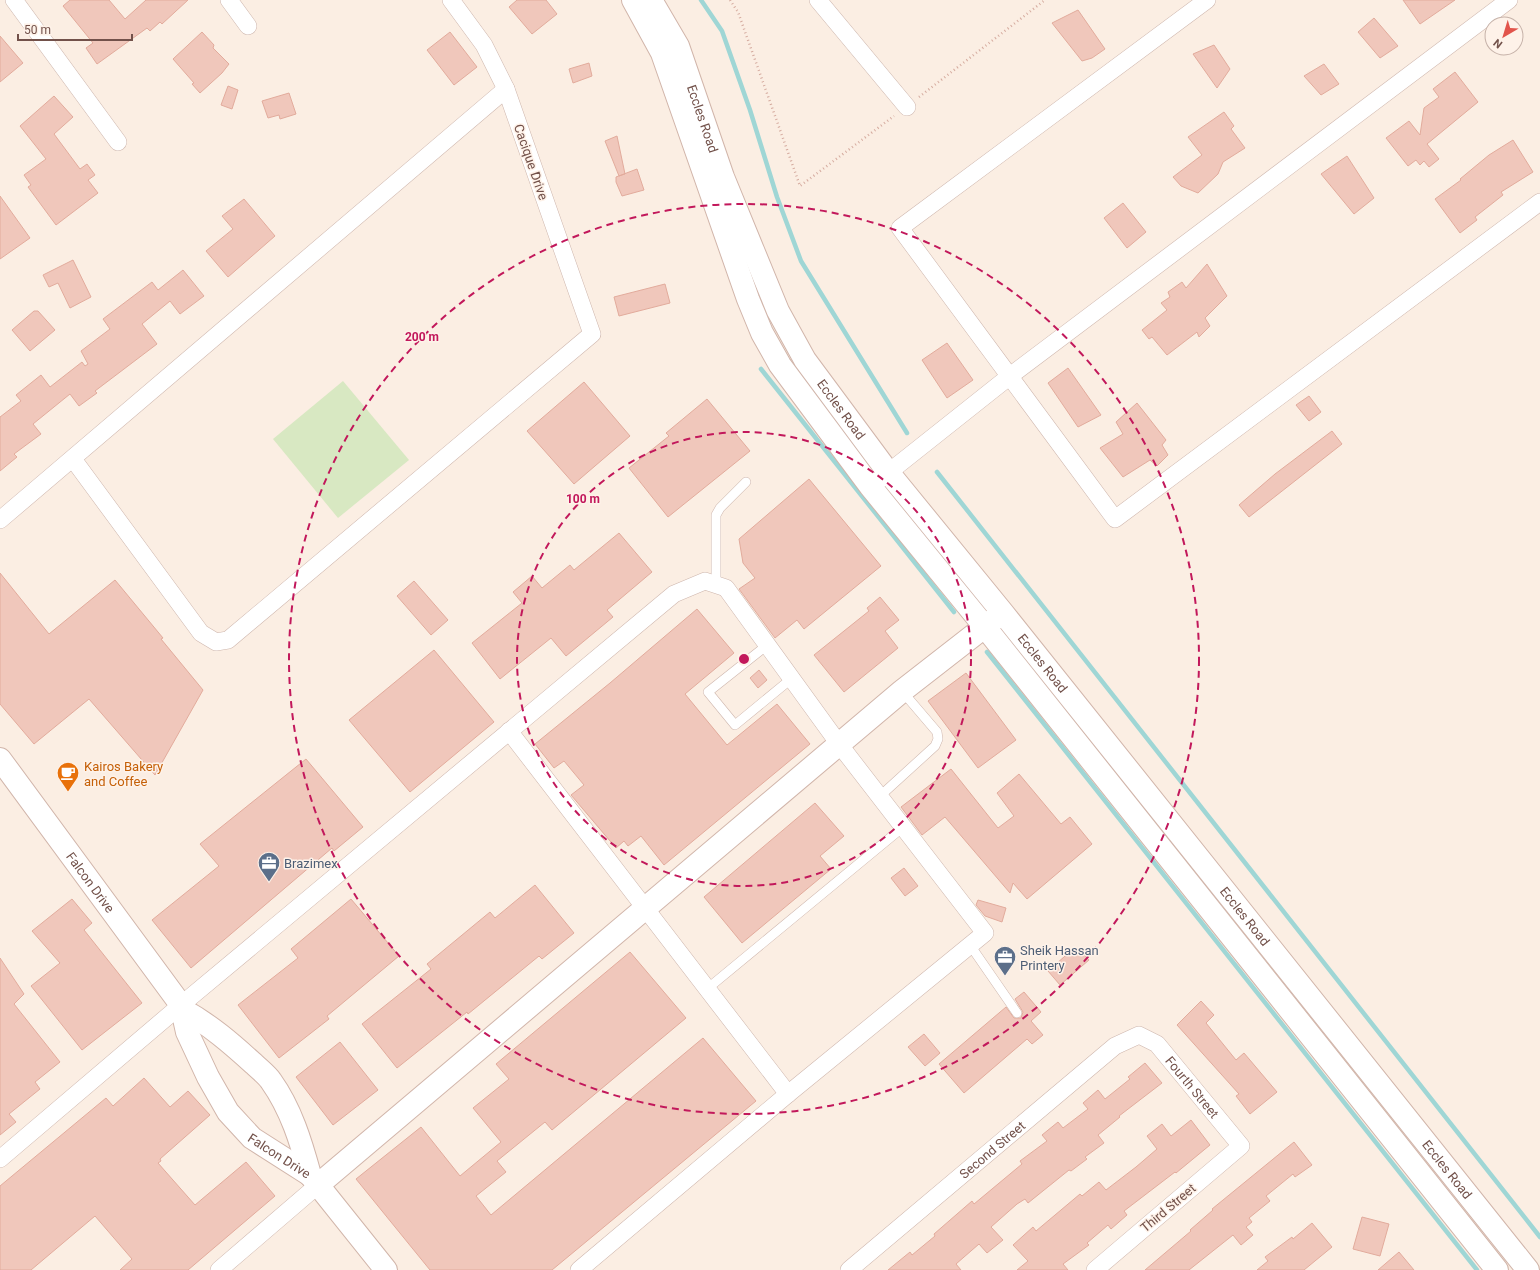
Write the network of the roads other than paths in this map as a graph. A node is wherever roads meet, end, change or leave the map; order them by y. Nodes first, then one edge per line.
1 (14, 0) edge
2 (230, 0) edge
3 (451, 0) edge
4 (633, 0) edge
5 (651, 0) edge
6 (818, 0) edge
7 (1207, 0) edge
8 (1509, 0) edge
9 (248, 26) dead end
10 (506, 89) junction
11 (906, 107) road end
12 (118, 142) dead end
13 (1540, 202) edge
14 (1010, 376) junction
15 (73, 459) junction
16 (888, 472) junction
17 (746, 482) dead end
18 (870, 486) junction
19 (0, 520) edge
20 (716, 583) junction
21 (1003, 612) junction
22 (986, 627) junction
23 (766, 646) junction
24 (791, 679) junction
25 (902, 691) junction
26 (509, 731) junction
27 (839, 744) junction
28 (0, 759) edge
29 (879, 797) junction
30 (902, 828) junction
31 (646, 909) junction
32 (970, 945) junction
33 (707, 989) junction
34 (182, 1007) junction
35 (1017, 1013) dead end
36 (1139, 1035) joint
37 (788, 1094) junction
38 (1241, 1146) joint
39 (0, 1159) edge
40 (314, 1180) junction
41 (219, 1270) edge
42 (386, 1270) edge
43 (579, 1270) edge
44 (849, 1270) edge
45 (1095, 1270) edge
46 (1497, 1270) edge
47 (1528, 1270) edge

1 - 12 street
2 - 9 street
3 - 10 street, Cacique Drive
4 - 18 street, Eccles Road
5 - 16 street, Eccles Road
6 - 11 street
7 - 14 street
8 - 14 street
10 - 15 street
10 - 15 street, Cacique Drive
13 - 14 street
14 - 16 street
15 - 19 street
16 - 18 street
16 - 21 street, Eccles Road
17 - 20 lane
18 - 22 street, Eccles Road
20 - 23 street
20 - 26 street
21 - 22 street
21 - 47 street, Eccles Road
22 - 25 street
22 - 46 street, Eccles Road
23 - 24 street
23 - 24 lane
24 - 27 street
25 - 27 street
25 - 29 lane
26 - 31 street
26 - 34 street
27 - 29 street
27 - 31 street
28 - 34 street, Falcon Drive
29 - 30 street
30 - 32 street
30 - 33 lane
31 - 33 street
31 - 40 street
32 - 35 lane
32 - 37 street
33 - 37 street
34 - 39 street
34 - 40 street, Falcon Drive
34 - 40 street, Falcon Drive
36 - 38 street, Fourth Street
36 - 44 street, Second Street
37 - 43 street
38 - 45 street, Third Street
40 - 41 street
40 - 42 street

